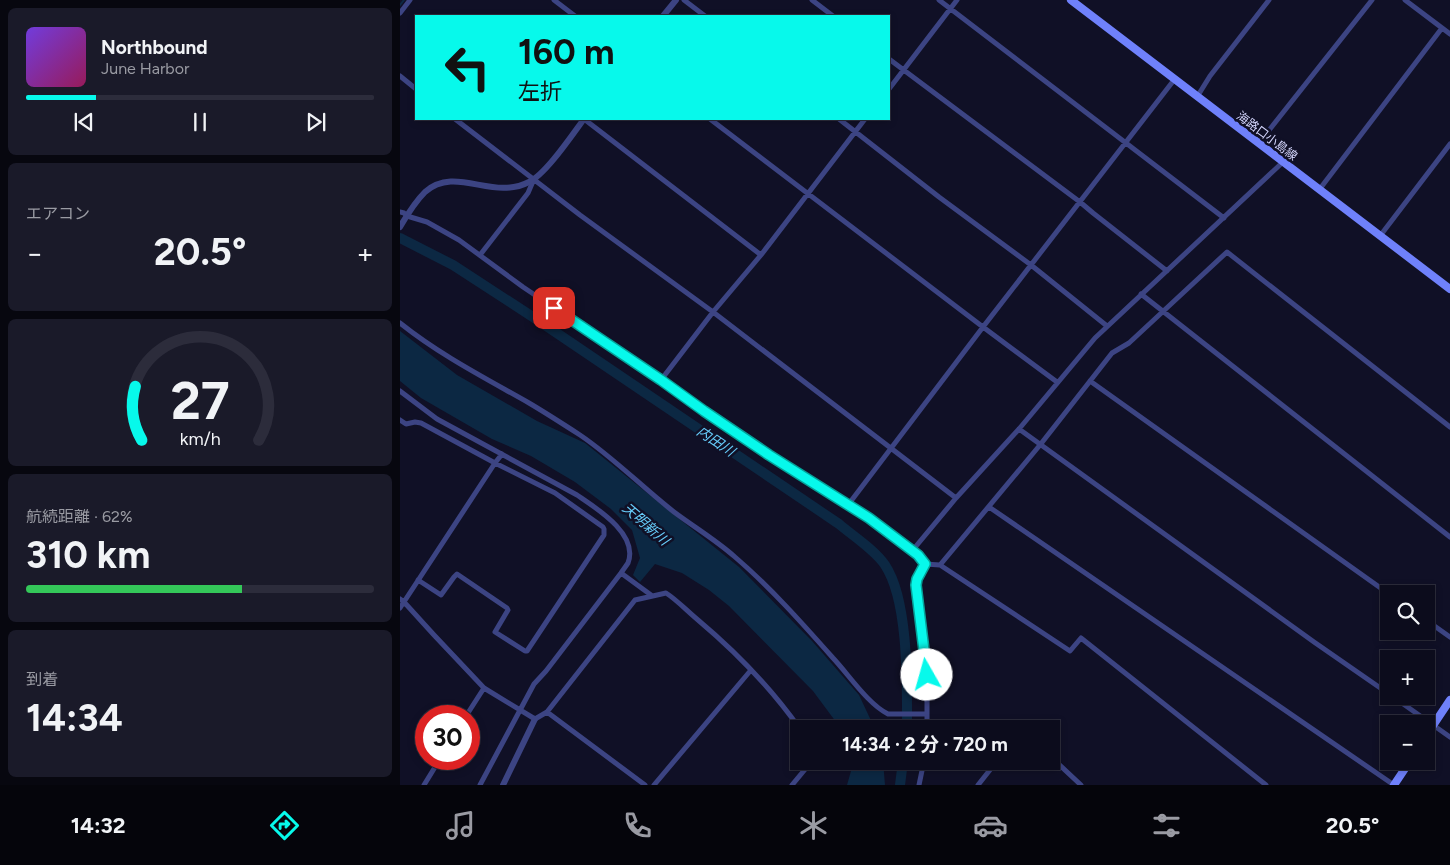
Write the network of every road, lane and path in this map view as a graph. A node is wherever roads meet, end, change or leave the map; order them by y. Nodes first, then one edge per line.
1 (410, 0) edge
2 (554, 0) edge
3 (676, 0) edge
4 (684, 0) edge
5 (812, 0) edge
6 (939, 0) edge
7 (957, 0) edge
8 (1269, 0) edge
9 (1372, 0) edge
10 (1405, 0) edge
11 (1074, 1) edge
12 (950, 8) junction
13 (400, 13) edge
14 (574, 15) edge
15 (664, 15) edge
16 (704, 15) edge
17 (832, 15) edge
18 (1442, 28) junction
19 (1450, 34) edge
20 (890, 60) edge
21 (903, 70) junction
22 (400, 76) edge
23 (1174, 80) junction
24 (415, 88) edge
25 (890, 88) edge
26 (1197, 97) junction
27 (456, 120) edge
28 (583, 120) edge
29 (585, 120) edge
30 (711, 120) edge
31 (840, 120) edge
32 (864, 120) edge
33 (856, 131) junction
34 (1126, 142) junction
35 (1259, 143) junction
36 (1450, 144) edge
37 (1283, 162) junction
38 (534, 179) junction
39 (1319, 190) junction
40 (807, 193) junction
41 (1080, 202) junction
42 (400, 212) edge
43 (407, 216) junction
44 (1224, 218) junction
45 (400, 226) edge
46 (1380, 236) junction
47 (480, 255) junction
48 (761, 255) junction
49 (1031, 265) junction
50 (1167, 271) junction
51 (1450, 289) edge
52 (1141, 294) junction
53 (713, 312) junction
54 (1164, 312) junction
55 (400, 323) edge
56 (1108, 326) junction
57 (983, 327) junction
58 (661, 380) junction
59 (1090, 381) junction
60 (1057, 382) junction
61 (400, 391) edge
62 (400, 420) edge
63 (1450, 426) edge
64 (1019, 429) junction
65 (1040, 445) junction
66 (891, 448) junction
67 (502, 454) junction
68 (495, 463) junction
69 (956, 498) junction
70 (848, 504) junction
71 (988, 507) junction
72 (1450, 537) edge
73 (912, 550) junction
74 (925, 564) junction
75 (940, 565) junction
76 (621, 573) junction
77 (418, 580) junction
78 (1380, 588) edge
79 (651, 595) junction
80 (402, 600) edge
81 (400, 608) edge
82 (1435, 626) edge
83 (1450, 637) edge
84 (751, 670) junction
85 (484, 688) junction
86 (1380, 688) edge
87 (1450, 700) edge
88 (473, 705) edge
89 (1405, 705) edge
90 (520, 711) junction
91 (547, 712) junction
92 (927, 714) junction
93 (1420, 715) edge
94 (535, 719) junction
95 (793, 720) edge
96 (927, 720) edge
97 (1435, 723) edge
98 (1435, 726) edge
99 (1450, 737) edge
100 (1060, 765) edge
101 (433, 770) edge
102 (804, 770) edge
103 (922, 770) edge
104 (990, 770) edge
105 (1404, 770) edge
106 (424, 785) edge
107 (480, 785) edge
108 (503, 785) edge
109 (645, 785) edge
110 (654, 785) edge
111 (792, 785) edge
112 (919, 785) edge
113 (978, 785) edge
114 (1081, 785) edge
115 (1266, 785) edge
116 (1394, 785) edge

1 - 13 street
2 - 14 street
3 - 15 street
4 - 16 street
5 - 17 street
6 - 12 street
7 - 12 street
8 - 26 street
9 - 35 street
10 - 18 street
11 - 23 main road, 海路口小島線
12 - 21 street
12 - 34 street
18 - 19 street
18 - 39 street
20 - 21 street
21 - 25 street
21 - 41 street
22 - 24 street
23 - 26 main road, 海路口小島線
23 - 34 street
26 - 35 main road, 海路口小島線
27 - 38 street
28 - 38 street
29 - 48 street
30 - 40 street
31 - 33 street
32 - 33 street
33 - 40 street
33 - 49 street
34 - 41 street
34 - 44 street
35 - 37 main road, 海路口小島線
36 - 46 street
37 - 39 main road, 海路口小島線
37 - 44 street
38 - 43 street
38 - 47 street
38 - 53 street
39 - 46 main road, 海路口小島線
40 - 48 street
40 - 57 street
41 - 49 street
41 - 50 street
42 - 43 street
43 - 45 street
43 - 47 street
44 - 50 street
46 - 51 main road, 海路口小島線
47 - 58 street
48 - 53 street
49 - 56 street
49 - 57 street
50 - 52 street
52 - 54 street
52 - 56 street
53 - 58 street
53 - 66 street
54 - 59 street
54 - 63 street
54 - 72 street
55 - 92 street
56 - 60 street
57 - 60 street
57 - 66 street
58 - 70 street
59 - 65 street
59 - 78 street
60 - 64 street
61 - 67 street
62 - 68 street
64 - 65 street
64 - 69 street
65 - 71 street
65 - 86 street
66 - 69 street
66 - 70 street
67 - 68 street
67 - 76 street
68 - 77 street
68 - 77 street
69 - 73 street
70 - 73 street
71 - 75 street
71 - 116 street
73 - 74 street
74 - 75 street
74 - 92 street
75 - 115 street
76 - 79 street
76 - 90 street
77 - 80 street
79 - 84 street
79 - 91 street
80 - 81 street
80 - 85 street
82 - 83 street
84 - 95 street
84 - 110 street
85 - 88 street
85 - 90 street
87 - 97 main road
89 - 93 street
90 - 94 street
90 - 107 street
91 - 94 street
91 - 109 street
92 - 96 street
94 - 108 street
98 - 99 street
100 - 114 street
101 - 106 street
102 - 111 street
103 - 112 street
104 - 113 street
105 - 116 main road

